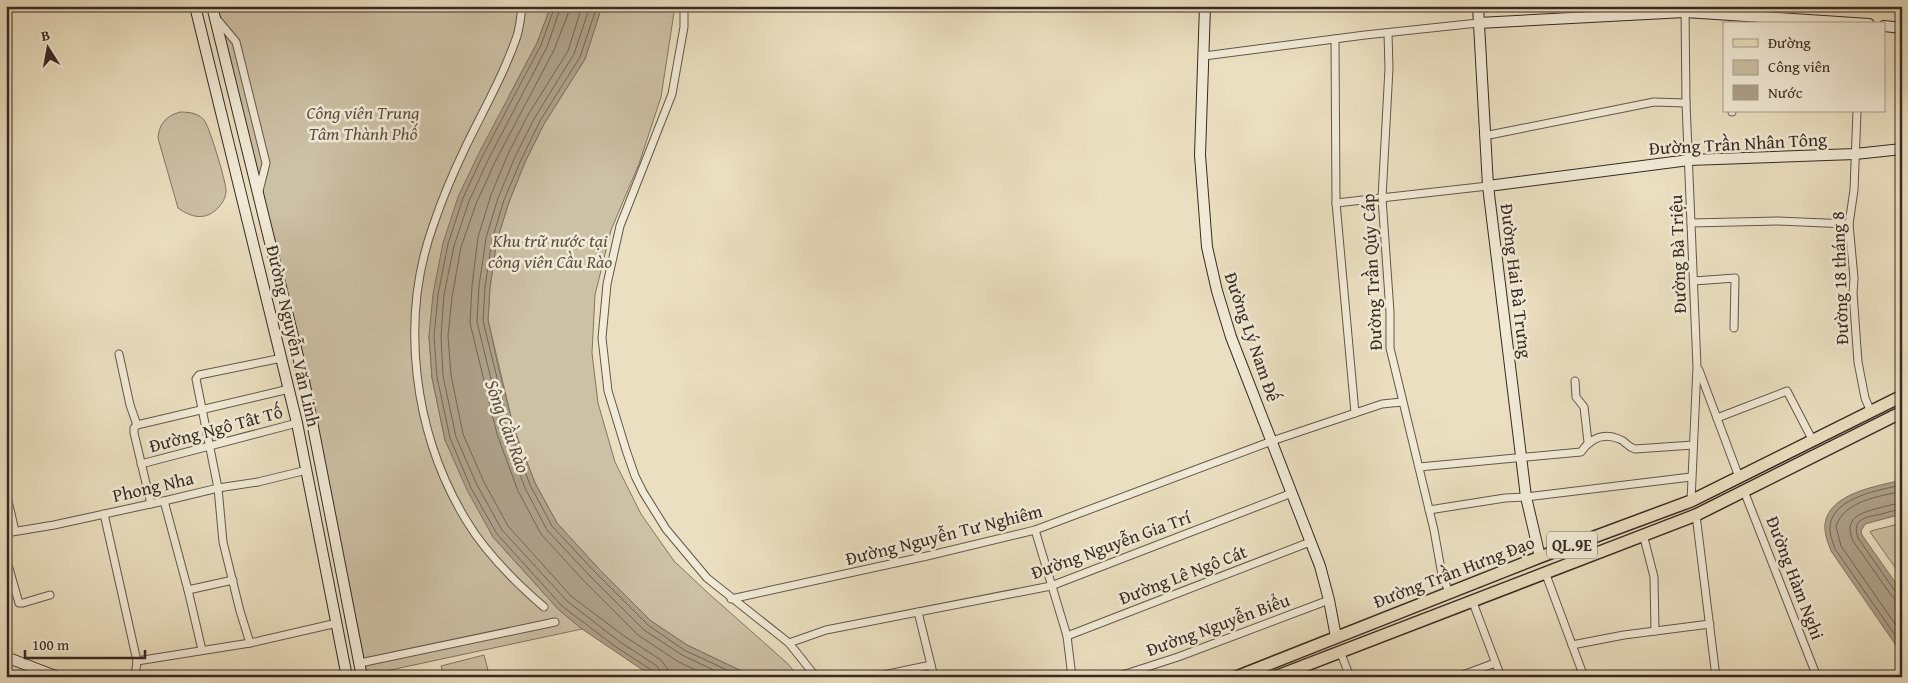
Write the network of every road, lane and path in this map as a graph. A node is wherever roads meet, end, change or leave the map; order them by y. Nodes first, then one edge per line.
1 (195, 6) edge
2 (522, 6) edge
3 (684, 6) edge
4 (1205, 6) edge
5 (1478, 6) edge
6 (1685, 9) edge
7 (213, 11) edge
8 (1841, 22) edge
9 (1478, 23) junction
10 (1886, 26) edge
11 (1902, 28) edge
12 (1388, 33) junction
13 (1336, 39) junction
14 (1204, 56) junction
15 (1686, 103) junction
16 (1857, 112) edge
17 (1484, 136) junction
18 (1902, 149) edge
19 (1855, 154) junction
20 (1689, 160) junction
21 (1488, 186) junction
22 (258, 194) junction
23 (1382, 198) junction
24 (1336, 204) junction
25 (1691, 223) junction
26 (1849, 224) junction
27 (1694, 281) junction
28 (1734, 328) dead end
29 (119, 354) dead end
30 (282, 358) junction
31 (1697, 367) junction
32 (1575, 381) dead end
33 (289, 389) junction
34 (1902, 396) edge
35 (1402, 402) junction
36 (203, 409) junction
37 (1871, 412) junction
38 (1902, 412) edge
39 (1355, 413) junction
40 (1717, 418) junction
41 (297, 423) junction
42 (137, 425) junction
43 (1272, 441) junction
44 (1812, 441) junction
45 (1588, 442) junction
46 (1693, 445) junction
47 (210, 447) junction
48 (1521, 458) junction
49 (142, 464) junction
50 (1419, 467) junction
51 (307, 470) junction
52 (1691, 477) junction
53 (1739, 478) junction
54 (218, 488) junction
55 (1744, 491) junction
56 (6, 492) edge
57 (1292, 493) junction
58 (1526, 497) junction
59 (164, 501) junction
60 (1691, 501) junction
61 (151, 504) junction
62 (1429, 510) junction
63 (104, 514) junction
64 (1696, 515) junction
65 (15, 530) junction
66 (1036, 530) junction
67 (6, 533) edge
68 (1643, 534) junction
69 (1310, 542) junction
70 (1540, 557) junction
71 (6, 558) edge
72 (1545, 572) junction
73 (233, 580) junction
74 (1052, 586) junction
75 (188, 590) junction
76 (1449, 592) junction
77 (50, 595) dead end
78 (731, 599) junction
79 (1329, 600) junction
80 (1472, 600) junction
81 (544, 607) dead end
82 (918, 612) junction
83 (555, 622) dead end
84 (337, 623) junction
85 (1710, 624) junction
86 (1655, 631) junction
87 (1066, 636) junction
88 (1336, 637) junction
89 (250, 643) junction
90 (789, 643) junction
91 (1572, 645) junction
92 (202, 650) junction
93 (1340, 651) junction
94 (6, 656) edge
95 (137, 661) junction
96 (360, 663) junction
97 (1495, 663) junction
98 (931, 665) junction
99 (345, 666) junction
100 (58, 677) edge
101 (135, 677) edge
102 (347, 677) edge
103 (362, 677) edge
104 (816, 677) edge
105 (874, 677) edge
106 (934, 677) edge
107 (1072, 677) edge
108 (1116, 677) edge
109 (1236, 677) edge
110 (1275, 677) edge
111 (1350, 677) edge
112 (1458, 677) edge
113 (1501, 677) edge
114 (1584, 677) edge
115 (1716, 677) edge
116 (1817, 677) edge

1 - 30 street, Đường Nguyễn Văn Linh
2 - 81 street
3 - 78 street
4 - 14 street, Đường Lý Nam Đế
5 - 9 street, Đường Hai Bà Trưng
6 - 8 street
6 - 9 street
6 - 15 street, Đường Bà Triệu
7 - 22 street, Đường Nguyễn Văn Linh
7 - 22 street
9 - 12 street
9 - 17 street, Đường Hai Bà Trưng
10 - 11 street
12 - 13 street
12 - 23 street, Đường Trần Qúy Cáp
13 - 14 street
13 - 24 street
14 - 43 street, Đường Lý Nam Đế
15 - 17 street
15 - 20 street, Đường Bà Triệu
16 - 19 street, Đường 18 tháng 8
17 - 21 street, Đường Hai Bà Trưng
18 - 19 street, Đường Trần Nhân Tông
19 - 20 street, Đường Trần Nhân Tông
19 - 26 street, Đường 18 tháng 8
20 - 21 street, Đường Trần Nhân Tông
20 - 25 street, Đường Bà Triệu
21 - 23 street
21 - 48 street, Đường Hai Bà Trưng
22 - 96 street, Đường Nguyễn Văn Linh
23 - 24 street
23 - 35 street, Đường Trần Qúy Cáp
24 - 39 street
25 - 26 street
25 - 27 street, Đường Bà Triệu
26 - 37 street, Đường 18 tháng 8
27 - 28 street
27 - 31 street, Đường Bà Triệu
29 - 42 street
30 - 33 street, Đường Nguyễn Văn Linh
30 - 36 street
31 - 40 street
31 - 46 street, Đường Bà Triệu
32 - 45 street
33 - 36 street
33 - 41 street, Đường Nguyễn Văn Linh
34 - 37 main road, Đường Trần Hưng Đạo / QL.9E
35 - 39 street, Đường Nguyễn Tư Nghiêm
35 - 50 street, Đường Trần Qúy Cáp
36 - 42 street
36 - 47 street
37 - 44 main road, Đường Trần Hưng Đạo / QL.9E
38 - 55 main road, Đường Trần Hưng Đạo / QL.9E
39 - 43 street, Đường Nguyễn Tư Nghiêm
40 - 44 street
40 - 53 street
41 - 47 street, Đường Ngô Tât Tố
41 - 51 street, Đường Nguyễn Văn Linh
42 - 49 street
43 - 57 street, Đường Lý Nam Đế
43 - 66 street, Đường Nguyễn Tư Nghiêm
44 - 53 main road, Đường Trần Hưng Đạo / QL.9E
45 - 46 street
45 - 48 street
46 - 52 street, Đường Bà Triệu
47 - 49 street, Đường Ngô Tât Tố
47 - 54 street
48 - 50 street
48 - 58 street, Đường Hai Bà Trưng
49 - 61 street
50 - 62 street, Đường Trần Qúy Cáp
51 - 54 street, Phong Nha
51 - 84 street, Đường Nguyễn Văn Linh
52 - 58 street
52 - 60 street, Đường Bà Triệu
53 - 55 main road
53 - 60 main road, Đường Trần Hưng Đạo / QL.9E
54 - 59 street, Phong Nha
54 - 73 street
55 - 64 main road, Đường Trần Hưng Đạo / QL.9E
55 - 116 street, Đường Hàm Nghi
56 - 65 street
57 - 69 street, Đường Lý Nam Đế
57 - 74 street, Đường Nguyễn Gia Trí
58 - 62 street
58 - 70 street, Đường Hai Bà Trưng
59 - 61 street, Phong Nha
59 - 75 street
60 - 70 main road, Đường Trần Hưng Đạo / QL.9E
61 - 63 street, Phong Nha
62 - 76 street, Đường Trần Qúy Cáp
63 - 65 street, Phong Nha
63 - 95 street
64 - 68 main road, Đường Trần Hưng Đạo / QL.9E
64 - 85 street
65 - 67 street, Phong Nha
66 - 74 street
66 - 78 street, Đường Nguyễn Tư Nghiêm
68 - 72 main road, Đường Trần Hưng Đạo / QL.9E
68 - 86 street
69 - 79 street, Đường Lý Nam Đế
69 - 87 street, Đường Lê Ngô Cát
70 - 72 main road
70 - 76 main road, Đường Trần Hưng Đạo / QL.9E
71 - 77 street
72 - 80 main road, Đường Trần Hưng Đạo / QL.9E
72 - 91 street
73 - 75 street
73 - 89 street
74 - 82 street, Đường Nguyễn Gia Trí
74 - 87 street
75 - 92 street
76 - 88 main road, Đường Trần Hưng Đạo / QL.9E
78 - 90 street
79 - 88 street, Đường Lý Nam Đế
79 - 108 street, Đường Nguyễn Biểu
80 - 93 main road, Đường Trần Hưng Đạo / QL.9E
80 - 97 street
82 - 90 street, Đường Nguyễn Gia Trí
82 - 98 street
83 - 96 street
84 - 89 street
84 - 99 street, Đường Nguyễn Văn Linh
85 - 86 street
85 - 115 street
86 - 91 street
87 - 107 street
88 - 93 main road
88 - 109 main road, Đường Trần Hưng Đạo / QL.9E
89 - 92 street
90 - 104 street
91 - 114 street
92 - 95 street
93 - 110 main road, Đường Trần Hưng Đạo / QL.9E
93 - 111 street
94 - 100 street
95 - 101 street
96 - 99 street
96 - 103 street, Đường Nguyễn Văn Linh
97 - 112 street
97 - 113 street
98 - 105 street
98 - 106 street
99 - 102 street, Đường Nguyễn Văn Linh

